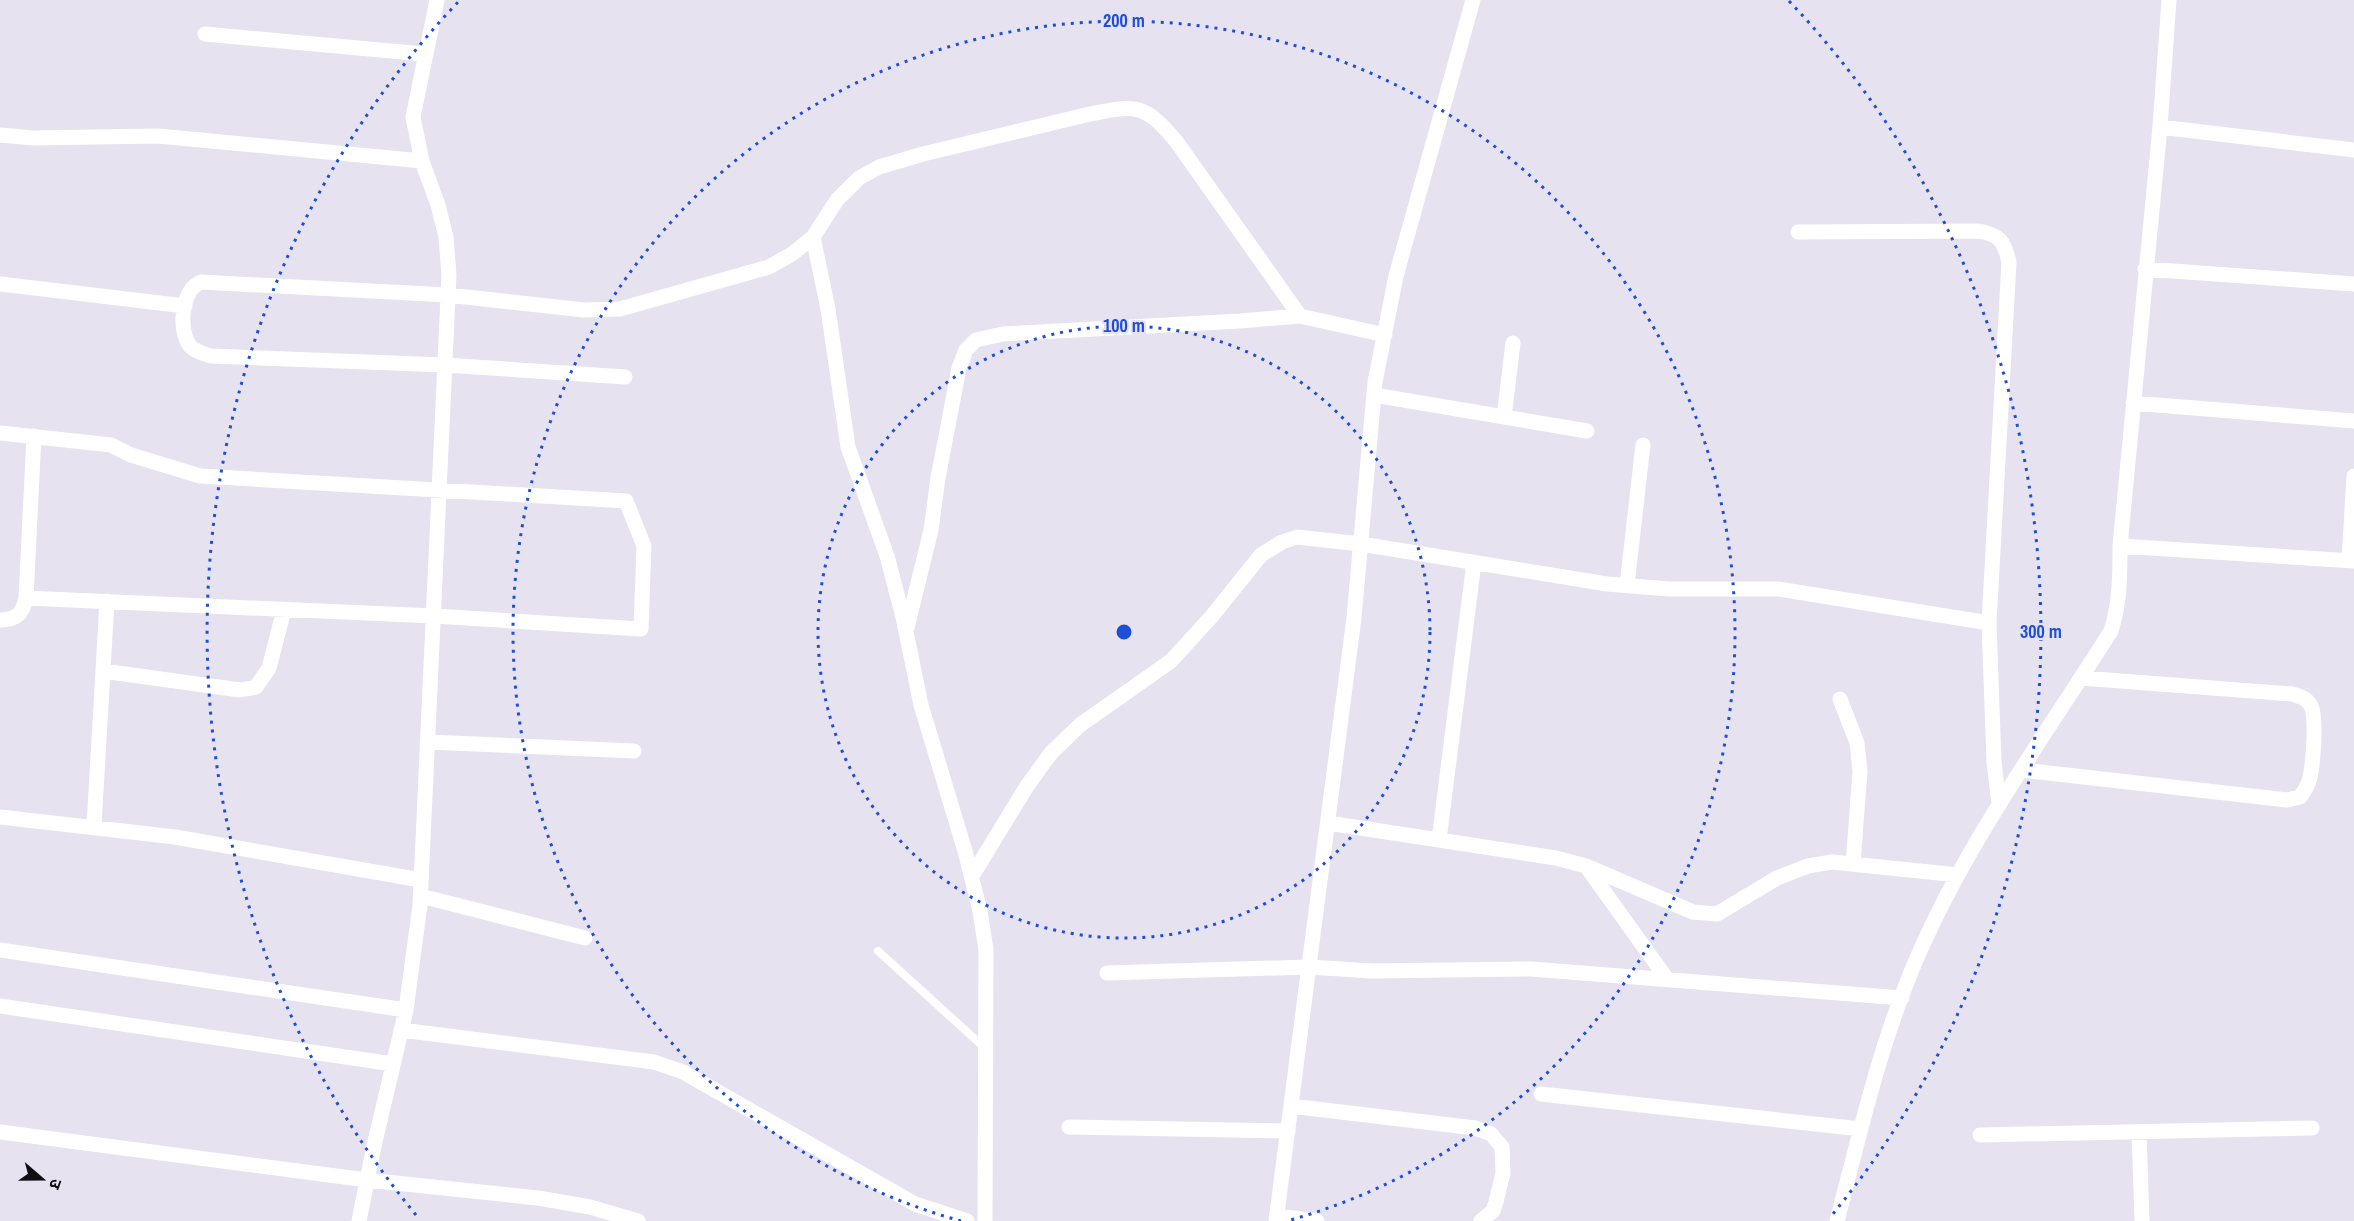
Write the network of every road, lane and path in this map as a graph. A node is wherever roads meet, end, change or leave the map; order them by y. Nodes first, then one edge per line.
1 (437, 0) edge
2 (1473, 0) edge
3 (2169, 0) edge
4 (205, 34) dead end
5 (424, 54) junction
6 (2160, 127) junction
7 (0, 135) edge
8 (2354, 150) edge
9 (422, 161) junction
10 (1798, 232) dead end
11 (813, 237) junction
12 (2145, 269) junction
13 (0, 284) edge
14 (2354, 284) edge
15 (448, 295) junction
16 (185, 306) junction
17 (1300, 316) junction
18 (1385, 335) junction
19 (1513, 343) dead end
20 (445, 365) junction
21 (625, 377) dead end
22 (1374, 396) junction
23 (2133, 403) junction
24 (1504, 417) junction
25 (2354, 421) edge
26 (1587, 431) dead end
27 (0, 433) edge
28 (34, 436) junction
29 (1643, 445) dead end
30 (2354, 476) edge
31 (440, 489) junction
32 (1361, 544) junction
33 (2120, 546) junction
34 (2351, 561) edge
35 (1474, 562) junction
36 (1627, 585) junction
37 (26, 598) junction
38 (107, 601) junction
39 (284, 610) junction
40 (434, 616) junction
41 (0, 620) edge
42 (1989, 623) junction
43 (906, 630) junction
44 (103, 671) junction
45 (2081, 678) junction
46 (1840, 699) dead end
47 (428, 742) junction
48 (634, 751) dead end
49 (2022, 770) junction
50 (1999, 804) junction
51 (0, 817) edge
52 (1328, 823) junction
53 (94, 826) junction
54 (1439, 840) junction
55 (1853, 864) junction
56 (1586, 866) junction
57 (972, 876) junction
58 (1958, 876) junction
59 (421, 880) junction
60 (420, 896) junction
61 (585, 938) dead end
62 (0, 950) edge
63 (878, 951) dead end
64 (1309, 967) junction
65 (1107, 973) dead end
66 (1667, 980) junction
67 (1902, 998) junction
68 (0, 1006) edge
69 (406, 1010) junction
70 (401, 1030) junction
71 (986, 1049) junction
72 (393, 1064) junction
73 (1541, 1094) dead end
74 (1291, 1106) junction
75 (1069, 1127) dead end
76 (2312, 1128) dead end
77 (1861, 1130) junction
78 (1288, 1131) junction
79 (0, 1132) edge
80 (2139, 1132) junction
81 (1980, 1135) dead end
82 (367, 1180) junction
83 (1277, 1218) edge
84 (359, 1221) edge
85 (639, 1221) edge
86 (967, 1221) edge
87 (985, 1221) edge
88 (1317, 1221) edge
89 (1482, 1221) edge
90 (1837, 1221) edge
91 (2142, 1221) edge

1 - 5 street
2 - 18 street
3 - 6 street
4 - 5 street
5 - 9 street
6 - 8 street
6 - 12 street
7 - 9 street
9 - 15 street
10 - 42 street
11 - 15 street
11 - 17 street
11 - 43 street
12 - 14 street
12 - 23 street
13 - 16 street
15 - 16 street
15 - 20 street
16 - 20 street
17 - 18 street
17 - 43 street
18 - 22 street
19 - 24 street
20 - 21 street
20 - 31 street
22 - 24 street
22 - 32 street
23 - 25 street
23 - 33 street
24 - 26 street
27 - 28 street
28 - 31 street
28 - 37 street
29 - 36 street
30 - 34 street
31 - 40 street
31 - 40 street
32 - 35 street
32 - 52 street
32 - 57 street
33 - 34 street
33 - 45 street
35 - 36 street
35 - 54 street
36 - 42 street
37 - 38 street
37 - 41 street
38 - 39 street
38 - 44 street
39 - 40 street
39 - 44 street
40 - 47 street
42 - 50 street
43 - 57 street
44 - 53 street
45 - 49 street
45 - 49 street
46 - 55 street
47 - 48 street
47 - 59 street
49 - 50 street
50 - 58 street
51 - 53 street
52 - 54 street
52 - 64 street
53 - 59 street
54 - 56 street
55 - 56 street
55 - 58 street
56 - 66 street
57 - 71 street
58 - 67 street
59 - 60 street
60 - 61 street
60 - 69 street
62 - 69 street
63 - 71 lane
64 - 65 street
64 - 66 street
64 - 74 street
66 - 67 street
67 - 77 street
68 - 72 street
69 - 70 street
70 - 72 street
70 - 86 street
71 - 87 street
72 - 82 street
73 - 77 street
74 - 78 street
74 - 89 street
75 - 78 street
76 - 80 street
77 - 90 street
78 - 83 street
79 - 82 street
80 - 81 street
80 - 91 street
82 - 84 street
82 - 85 street
83 - 88 street

